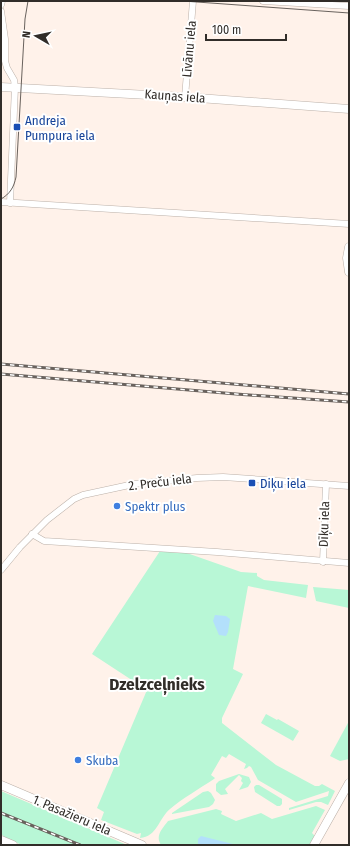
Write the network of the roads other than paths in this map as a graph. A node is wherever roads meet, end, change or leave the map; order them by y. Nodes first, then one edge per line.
1 (2, 1) edge
2 (194, 1) edge
3 (263, 1) edge
4 (1, 5) edge
5 (349, 6) edge
6 (1, 12) edge
7 (2, 23) edge
8 (1, 87) edge
9 (15, 88) junction
10 (185, 97) junction
11 (349, 109) edge
12 (1, 202) edge
13 (10, 203) junction
14 (349, 224) edge
15 (349, 247) edge
16 (349, 272) edge
17 (326, 484) junction
18 (349, 486) edge
19 (32, 534) junction
20 (323, 562) junction
21 (349, 563) edge
22 (1, 570) edge
23 (349, 783) edge
24 (1, 785) edge
25 (1, 840) edge
26 (13, 845) edge
27 (142, 845) edge
28 (314, 845) edge

1 - 4 street
2 - 10 street, Līvānu iela
3 - 5 street
6 - 7 street
7 - 9 street
8 - 9 street, Kauņas iela
9 - 10 street, Kauņas iela
9 - 13 street
10 - 11 street, Kauņas iela
12 - 13 street
13 - 14 street
15 - 16 street
17 - 18 street, 2. Preču iela
17 - 19 street, 2. Preču iela
17 - 20 street, Dīķu iela
19 - 20 street
19 - 22 street, 2. Preču iela
20 - 21 street, Dīķu iela
23 - 28 street
24 - 27 street, 1. Pasažieru iela
25 - 26 street

